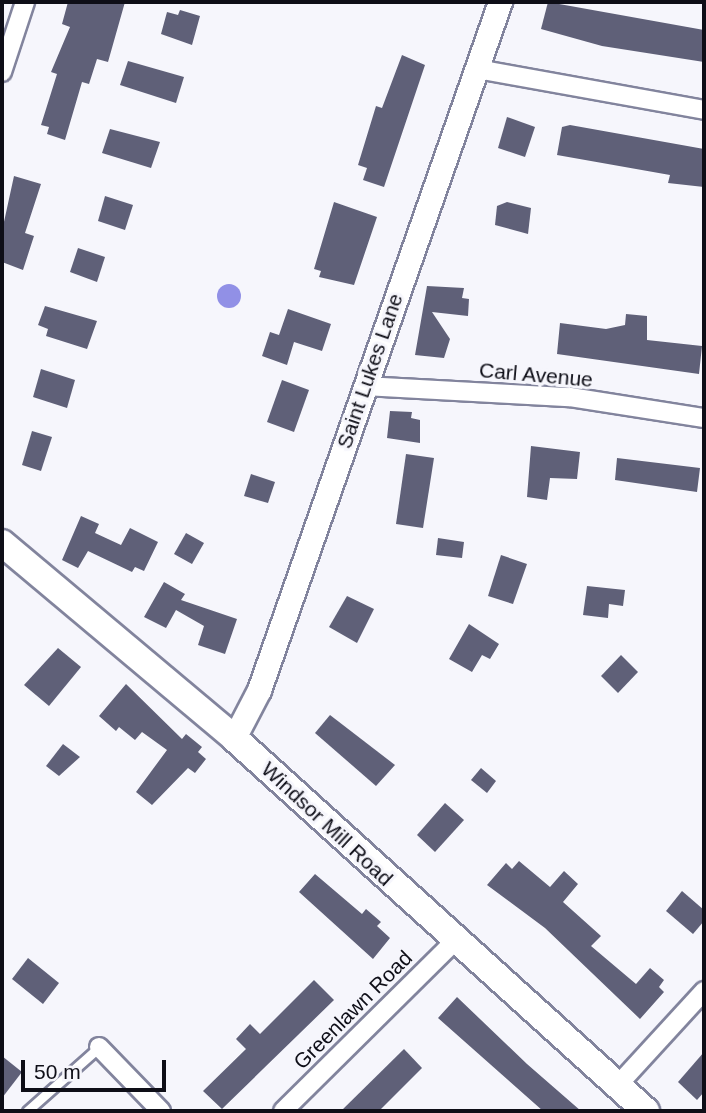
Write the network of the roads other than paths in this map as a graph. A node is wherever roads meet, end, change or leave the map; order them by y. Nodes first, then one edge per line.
1 (25, 2) edge
2 (500, 2) edge
3 (477, 69) junction
4 (2, 72) edge
5 (704, 110) edge
6 (364, 386) junction
7 (704, 418) edge
8 (2, 543) edge
9 (234, 738) junction
10 (454, 942) junction
11 (704, 991) edge
12 (99, 1047) joint
13 (617, 1086) junction
14 (27, 1111) edge
15 (161, 1111) edge
16 (283, 1111) edge
17 (646, 1111) edge

1 - 4 street
2 - 3 street, Saint Lukes Lane
3 - 5 street
3 - 6 street, Saint Lukes Lane
6 - 7 street, Carl Avenue
6 - 9 street, Saint Lukes Lane
8 - 9 main road, Windsor Mill Road
9 - 10 main road, Windsor Mill Road
10 - 13 main road, Windsor Mill Road
10 - 16 street, Greenlawn Road
11 - 13 street
12 - 14 lane
12 - 15 street
13 - 17 main road, Windsor Mill Road

